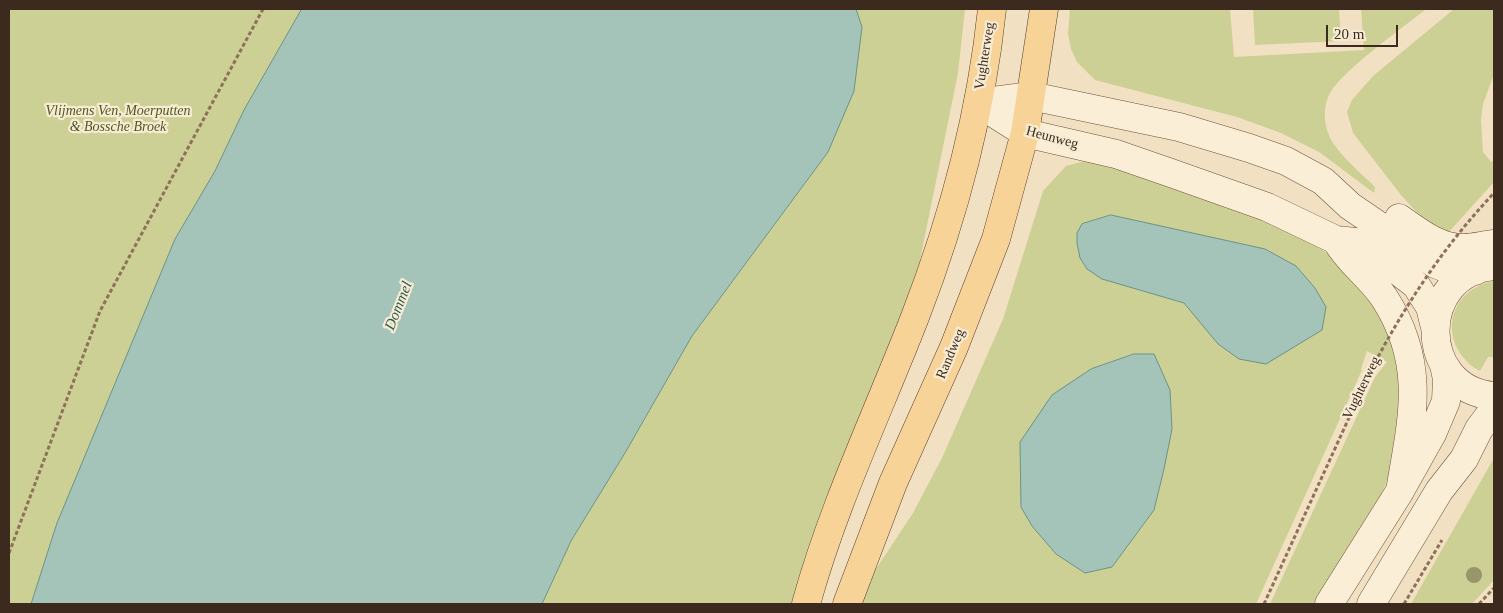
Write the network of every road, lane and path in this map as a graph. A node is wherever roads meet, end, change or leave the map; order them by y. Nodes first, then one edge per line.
1 (263, 9) edge
2 (992, 9) edge
3 (1044, 9) edge
4 (1032, 96) junction
5 (978, 103) junction
6 (1025, 133) junction
7 (1494, 193) edge
8 (1336, 240) junction
9 (1485, 257) edge
10 (1434, 326) junction
11 (1444, 365) junction
12 (1491, 395) edge
13 (1400, 491) junction
14 (9, 553) edge
15 (1494, 588) edge
16 (806, 604) edge
17 (847, 604) edge
18 (1264, 604) edge
19 (1329, 604) edge
20 (1371, 604) edge
21 (1479, 604) edge

1 - 14 path
2 - 5 main road, Vughterweg
3 - 4 main road
4 - 5 main road
4 - 6 main road, Randweg
4 - 9 main road
5 - 6 main road, Heunweg
5 - 16 main road
6 - 8 main road, Heunweg
6 - 17 main road, Randweg
7 - 18 path, Vughterweg, bridge
8 - 10 main road, Heunweg
8 - 13 main road
9 - 10 main road
10 - 11 main road, Heunweg
11 - 12 main road
11 - 13 main road
12 - 20 main road
13 - 19 main road
15 - 21 path

